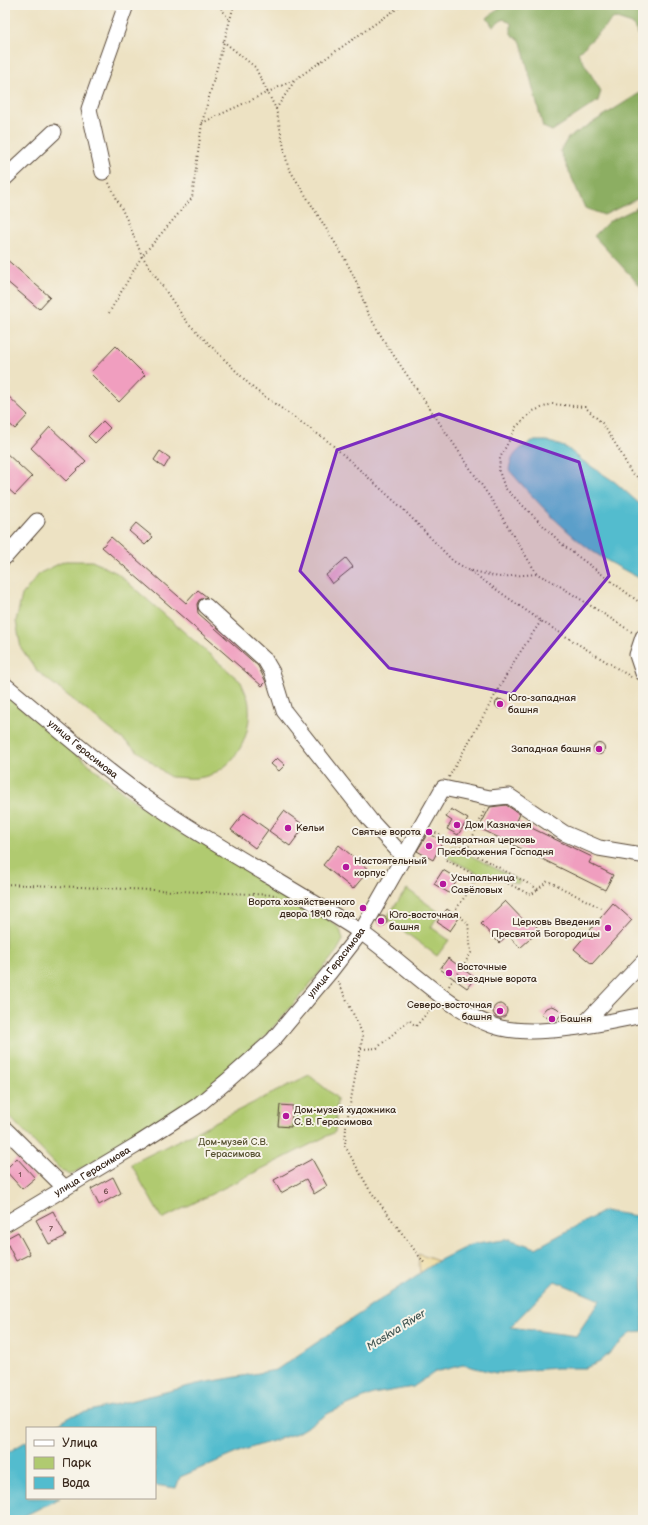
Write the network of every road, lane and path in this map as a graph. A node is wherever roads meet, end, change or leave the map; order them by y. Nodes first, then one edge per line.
1 (126, 5) edge
2 (219, 5) edge
3 (234, 5) edge
4 (402, 5) edge
5 (229, 20) junction
6 (223, 41) junction
7 (296, 79) junction
8 (276, 109) junction
9 (202, 123) junction
10 (54, 132) dead end
11 (103, 172) joint
12 (5, 178) edge
13 (142, 256) junction
14 (109, 313) dead end
15 (643, 482) edge
16 (37, 521) dead end
17 (5, 556) edge
18 (469, 570) junction
19 (537, 574) junction
20 (643, 605) edge
21 (206, 606) dead end
22 (541, 621) junction
23 (640, 635) edge
24 (642, 673) edge
25 (5, 685) edge
26 (443, 788) junction
27 (490, 798) junction
28 (420, 826) junction
29 (467, 850) junction
30 (403, 856) junction
31 (641, 856) dead end
32 (446, 860) dead end
33 (478, 878) junction
34 (5, 884) edge
35 (538, 889) junction
36 (278, 896) dead end
37 (601, 908) dead end
38 (360, 932) junction
39 (643, 962) edge
40 (330, 972) junction
41 (456, 977) dead end
42 (430, 1009) dead end
43 (643, 1015) edge
44 (583, 1026) junction
45 (361, 1049) junction
46 (5, 1129) edge
47 (65, 1188) junction
48 (5, 1224) edge
49 (425, 1264) dead end

1 - 11 street
2 - 5 path
3 - 5 path
4 - 7 path
5 - 6 path
6 - 8 path
6 - 9 path
7 - 8 path
7 - 9 path
8 - 19 path
9 - 13 path
10 - 12 street
11 - 13 path
13 - 14 path
13 - 18 path
15 - 20 path
16 - 17 street
18 - 19 path
18 - 22 path
19 - 23 path
21 - 30 street
22 - 24 path
22 - 26 path
23 - 24 street
25 - 38 street, улица Герасимова
26 - 27 street
26 - 28 street
27 - 29 path
27 - 31 street
28 - 29 path
28 - 30 street
29 - 35 path
30 - 38 street
32 - 33 path
33 - 35 path
33 - 41 path
34 - 36 path
35 - 37 path
38 - 40 street, улица Герасимова
38 - 44 street
39 - 44 street
40 - 45 path
40 - 47 street, улица Герасимова
42 - 45 path
43 - 44 street
45 - 49 path
46 - 47 street
47 - 48 street, улица Герасимова

